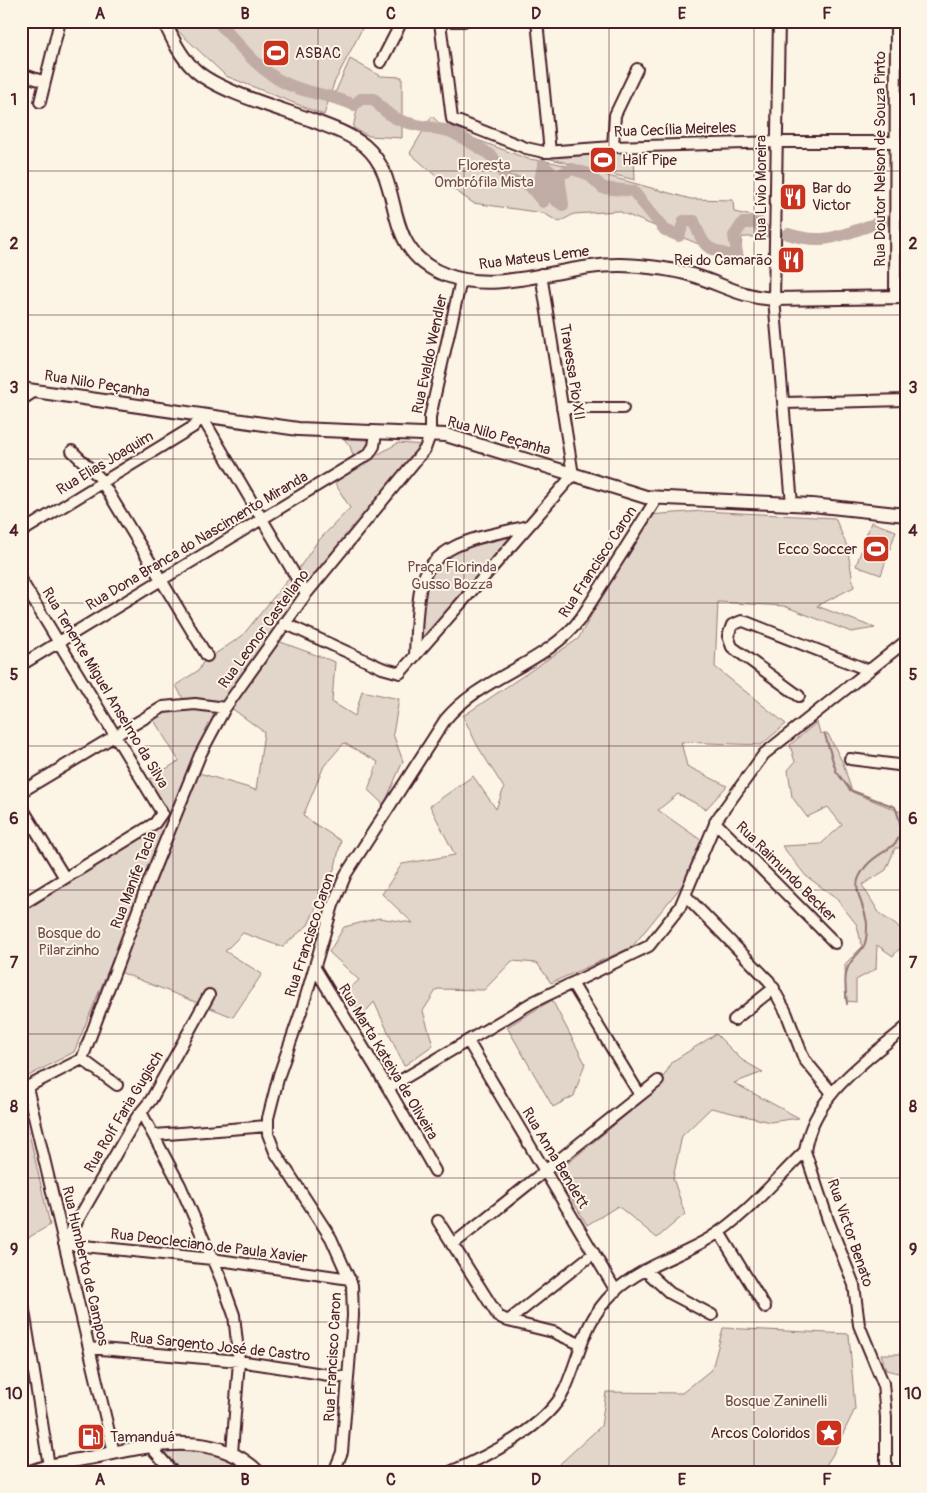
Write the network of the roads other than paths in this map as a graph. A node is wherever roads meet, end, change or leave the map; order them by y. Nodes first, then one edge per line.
1 (60, 21) edge
2 (164, 21) edge
3 (402, 21) edge
4 (438, 21) edge
5 (464, 21) edge
6 (537, 21) edge
7 (779, 21) edge
8 (896, 21) edge
9 (381, 62) dead end
10 (637, 69) dead end
11 (21, 74) edge
12 (45, 82) junction
13 (40, 102) dead end
14 (776, 142) junction
15 (901, 142) edge
16 (613, 147) junction
17 (550, 152) junction
18 (541, 274) junction
19 (461, 280) junction
20 (900, 297) edge
21 (774, 299) junction
22 (21, 389) edge
23 (35, 391) junction
24 (21, 400) edge
25 (906, 400) edge
26 (785, 403) junction
27 (562, 408) junction
28 (623, 408) dead end
29 (202, 417) junction
30 (376, 434) junction
31 (430, 435) junction
32 (72, 451) dead end
33 (573, 475) junction
34 (101, 483) junction
35 (658, 498) junction
36 (792, 504) junction
37 (906, 515) edge
38 (263, 518) junction
39 (528, 526) junction
40 (21, 532) edge
41 (21, 580) edge
42 (160, 580) junction
43 (306, 594) junction
44 (284, 623) junction
45 (906, 641) edge
46 (59, 642) junction
47 (207, 656) dead end
48 (415, 656) junction
49 (21, 665) edge
50 (868, 670) junction
51 (799, 696) dead end
52 (225, 708) junction
53 (115, 735) junction
54 (850, 759) dead end
55 (906, 766) edge
56 (21, 792) edge
57 (21, 806) edge
58 (715, 822) junction
59 (65, 878) junction
60 (686, 896) junction
61 (21, 905) edge
62 (835, 943) dead end
63 (315, 968) junction
64 (572, 983) junction
65 (774, 988) junction
66 (209, 995) dead end
67 (734, 1020) dead end
68 (906, 1027) edge
69 (468, 1041) junction
70 (82, 1059) junction
71 (658, 1081) dead end
72 (117, 1085) dead end
73 (24, 1088) edge
74 (388, 1088) junction
75 (832, 1093) junction
76 (640, 1095) junction
77 (141, 1112) junction
78 (268, 1126) junction
79 (155, 1134) junction
80 (805, 1151) junction
81 (435, 1171) dead end
82 (545, 1171) junction
83 (438, 1221) dead end
84 (719, 1232) junction
85 (64, 1244) junction
86 (452, 1245) junction
87 (594, 1253) junction
88 (212, 1260) junction
89 (646, 1270) junction
90 (350, 1278) junction
91 (616, 1291) junction
92 (21, 1292) edge
93 (765, 1307) dead end
94 (712, 1314) dead end
95 (508, 1321) junction
96 (580, 1344) junction
97 (89, 1348) junction
98 (239, 1361) junction
99 (348, 1378) junction
100 (150, 1446) junction
101 (114, 1453) junction
102 (232, 1453) junction
103 (52, 1469) edge
104 (30, 1472) edge
105 (173, 1472) edge
106 (258, 1472) edge
107 (334, 1472) edge
108 (450, 1472) edge
109 (886, 1472) edge

1 - 12 street
2 - 19 main road, Rua Mateus Leme
3 - 9 street
4 - 5 street
4 - 17 street, Rua Cecília Meireles
6 - 17 street
7 - 14 street, Rua Lívio Moreira
8 - 15 street, Rua Doutor Nelson de Souza Pinto
10 - 16 street
11 - 12 street
12 - 13 street
14 - 15 street, Rua Cecília Meireles
14 - 16 street, Rua Cecília Meireles
14 - 21 street, Rua Lívio Moreira
15 - 20 street, Rua Doutor Nelson de Souza Pinto
16 - 17 street, Rua Cecília Meireles
18 - 19 main road, Rua Mateus Leme
18 - 21 main road, Rua Mateus Leme
18 - 27 street, Travessa Pio XII
19 - 31 street, Rua Evaldo Wendler
20 - 21 main road, Rua Mateus Leme
21 - 26 street, Rua Lívio Moreira
22 - 23 main road, Rua Nilo Peçanha
23 - 24 street
23 - 29 main road, Rua Nilo Peçanha
25 - 26 street
26 - 36 street, Rua Lívio Moreira
27 - 28 street
27 - 33 street, Travessa Pio XII
29 - 30 main road, Rua Nilo Peçanha
29 - 34 street, Rua Elias Joaquim
29 - 38 street
30 - 31 main road, Rua Nilo Peçanha
30 - 38 street, Rua Dona Branca do Nascimento Miranda
31 - 33 main road, Rua Nilo Peçanha
31 - 43 street, Rua Leonor Castellano
32 - 34 street
33 - 35 main road, Rua Nilo Peçanha
33 - 39 street
34 - 40 street, Rua Elias Joaquim
34 - 42 street
35 - 36 main road, Rua Nilo Peçanha
35 - 63 street, Rua Francisco Caron
36 - 37 main road, Rua Nilo Peçanha
38 - 42 street, Rua Dona Branca do Nascimento Miranda
38 - 43 street
39 - 48 street
39 - 48 street
41 - 46 street, Rua Tenente Miguel Anselmo da Silva
42 - 46 street, Rua Dona Branca do Nascimento Miranda
42 - 47 street
43 - 44 street, Rua Leonor Castellano
44 - 48 street
44 - 52 street, Rua Leonor Castellano
45 - 50 street
46 - 49 street, Rua Dona Branca do Nascimento Miranda
46 - 53 street, Rua Tenente Miguel Anselmo da Silva
50 - 51 street
50 - 58 street
52 - 53 street, Rua Leonor Castellano
52 - 70 street, Rua Manife Tacla
53 - 56 street, Rua Leonor Castellano
53 - 59 street, Rua Tenente Miguel Anselmo da Silva
54 - 55 street
57 - 59 street
58 - 60 street
58 - 62 street, Rua Raimundo Becker
59 - 61 street
60 - 64 street
60 - 65 street
63 - 74 street, Rua Marta Kateiva de Oliveira
63 - 78 street, Rua Francisco Caron
64 - 69 street
64 - 76 street
65 - 67 street
65 - 75 street
66 - 77 street, Rua Rolf Faria Gugisch
68 - 75 street
69 - 74 street
69 - 82 street, Rua Anna Bendett
70 - 72 street
70 - 73 street
71 - 76 street
73 - 85 street, Rua Humberto de Campos
74 - 81 street, Rua Marta Kateiva de Oliveira
75 - 80 street
76 - 82 street
77 - 79 street
77 - 85 street, Rua Rolf Faria Gugisch
78 - 79 street
78 - 90 street, Rua Francisco Caron
79 - 88 street
80 - 84 street
80 - 109 street, Rua Victor Benato
82 - 86 street
82 - 87 street, Rua Anna Bendett
83 - 86 street
84 - 89 street
84 - 93 street
85 - 88 street, Rua Deocleciano de Paula Xavier
85 - 97 street, Rua Humberto de Campos
86 - 95 street
87 - 91 street, Rua Anna Bendett
87 - 95 street
88 - 90 street, Rua Deocleciano de Paula Xavier
88 - 98 street
89 - 91 street
89 - 94 street
90 - 99 street, Rua Francisco Caron
91 - 96 street
92 - 103 street
95 - 96 street
96 - 108 street
97 - 98 street, Rua Sargento José de Castro
97 - 101 street, Rua Humberto de Campos
98 - 99 street, Rua Sargento José de Castro
98 - 102 street
99 - 107 street, Rua Francisco Caron
100 - 101 main road
100 - 102 main road
100 - 105 street
101 - 103 main road
102 - 106 main road
103 - 104 main road

